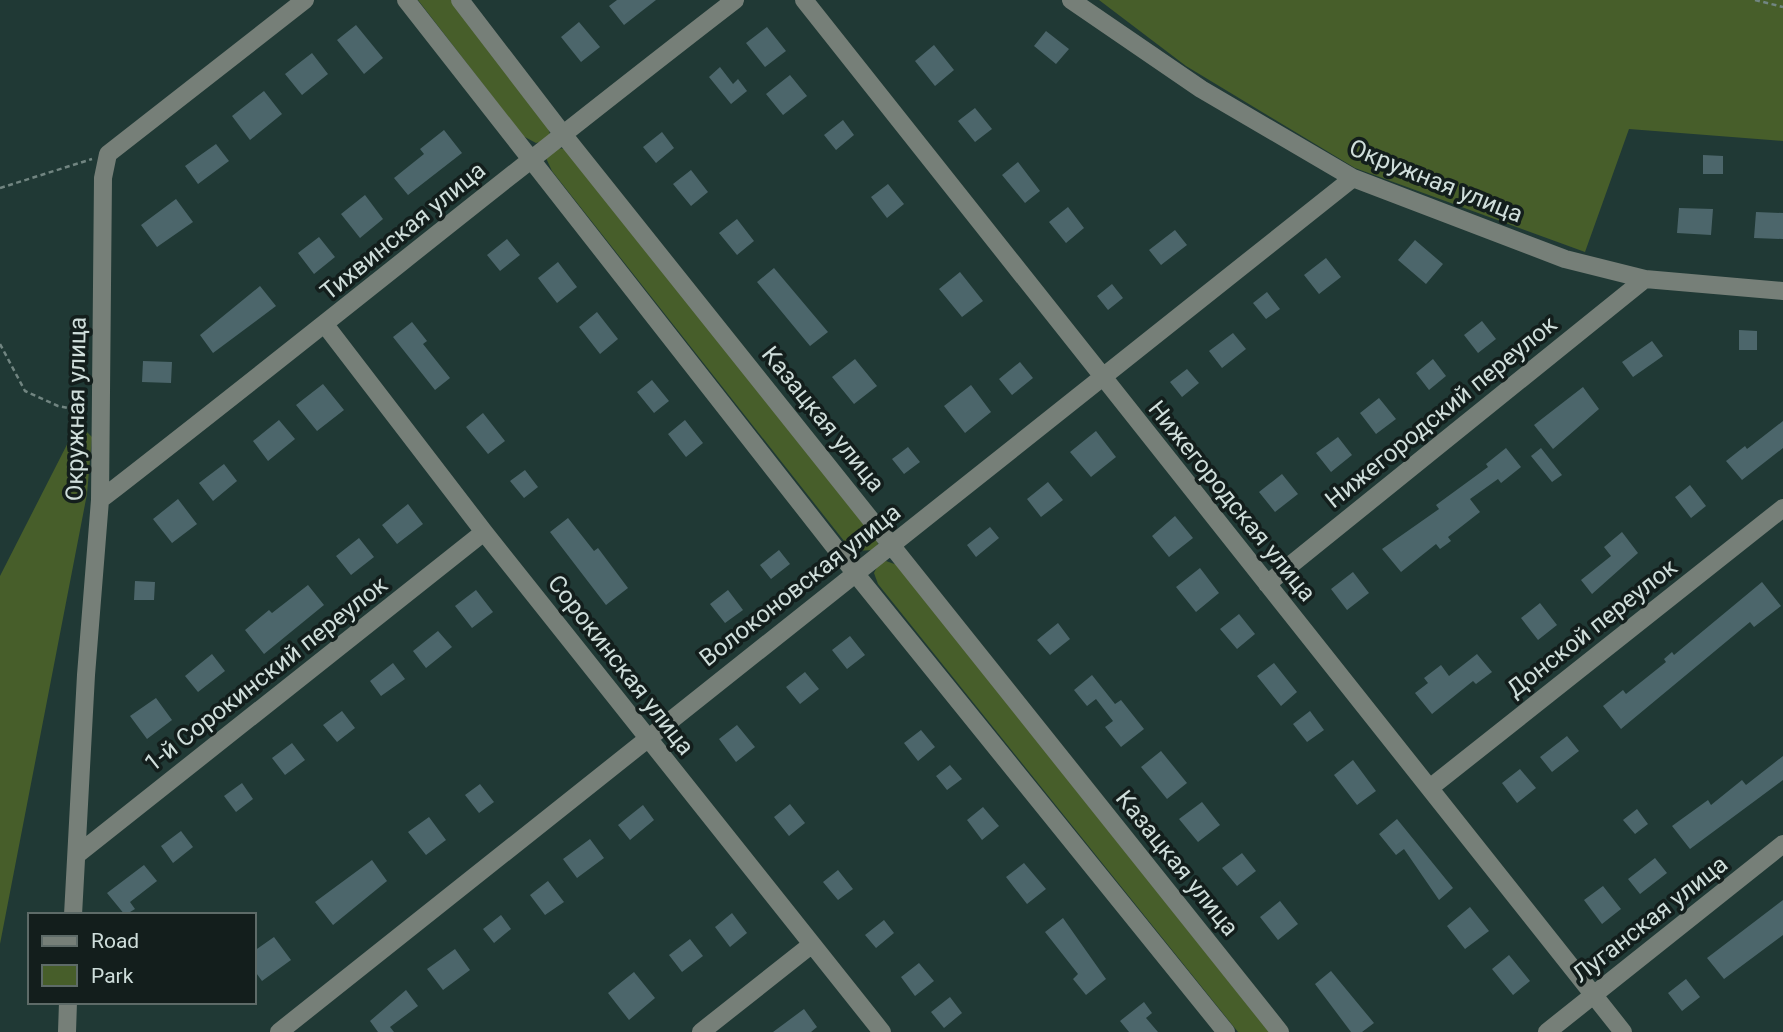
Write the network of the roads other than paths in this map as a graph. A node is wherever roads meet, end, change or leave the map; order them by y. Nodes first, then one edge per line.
1 (305, 0) edge
2 (406, 0) edge
3 (460, 0) edge
4 (736, 0) edge
5 (804, 0) edge
6 (1071, 0) edge
7 (562, 133) junction
8 (531, 159) junction
9 (1353, 178) junction
10 (1645, 279) junction
11 (1783, 291) edge
12 (326, 326) junction
13 (1100, 376) junction
14 (100, 500) junction
15 (1783, 508) edge
16 (484, 532) junction
17 (892, 545) junction
18 (855, 573) junction
19 (1267, 584) junction
20 (646, 737) junction
21 (1431, 787) junction
22 (1783, 844) edge
23 (78, 854) junction
24 (73, 913) edge
25 (811, 945) junction
26 (1593, 994) junction
27 (68, 1004) edge
28 (67, 1032) edge
29 (279, 1032) edge
30 (701, 1032) edge
31 (881, 1032) edge
32 (1226, 1032) edge
33 (1280, 1032) edge
34 (1547, 1032) edge
35 (1623, 1032) edge

1 - 14 street, Окружная улица
2 - 8 street
3 - 7 street, Казацкая улица
4 - 7 street, Тихвинская улица
5 - 13 street, Нижегородская улица
6 - 9 street, Окружная улица
7 - 8 street, Тихвинская улица
7 - 17 street, Казацкая улица
8 - 12 street, Тихвинская улица
8 - 18 street
9 - 10 street, Окружная улица
9 - 13 street, Волоконовская улица
10 - 11 street, Окружная улица
10 - 19 street, Нижегородский переулок
12 - 14 street, Тихвинская улица
12 - 16 street, Сорокинская улица
13 - 17 street, Волоконовская улица
13 - 19 street, Нижегородская улица
14 - 23 street, Окружная улица
15 - 21 street, Донской переулок
16 - 20 street, Сорокинская улица
16 - 23 street, 1-й Сорокинский переулок
17 - 18 street, Волоконовская улица
17 - 33 street, Казацкая улица
18 - 20 street, Волоконовская улица
18 - 32 street
19 - 21 street, Нижегородская улица
20 - 25 street, Сорокинская улица
20 - 29 street, Волоконовская улица
21 - 26 street, Нижегородская улица
22 - 26 street, Луганская улица
23 - 24 street, Окружная улица
25 - 30 street
25 - 31 street, Сорокинская улица
26 - 34 street, Луганская улица
26 - 35 street, Нижегородская улица
27 - 28 street

